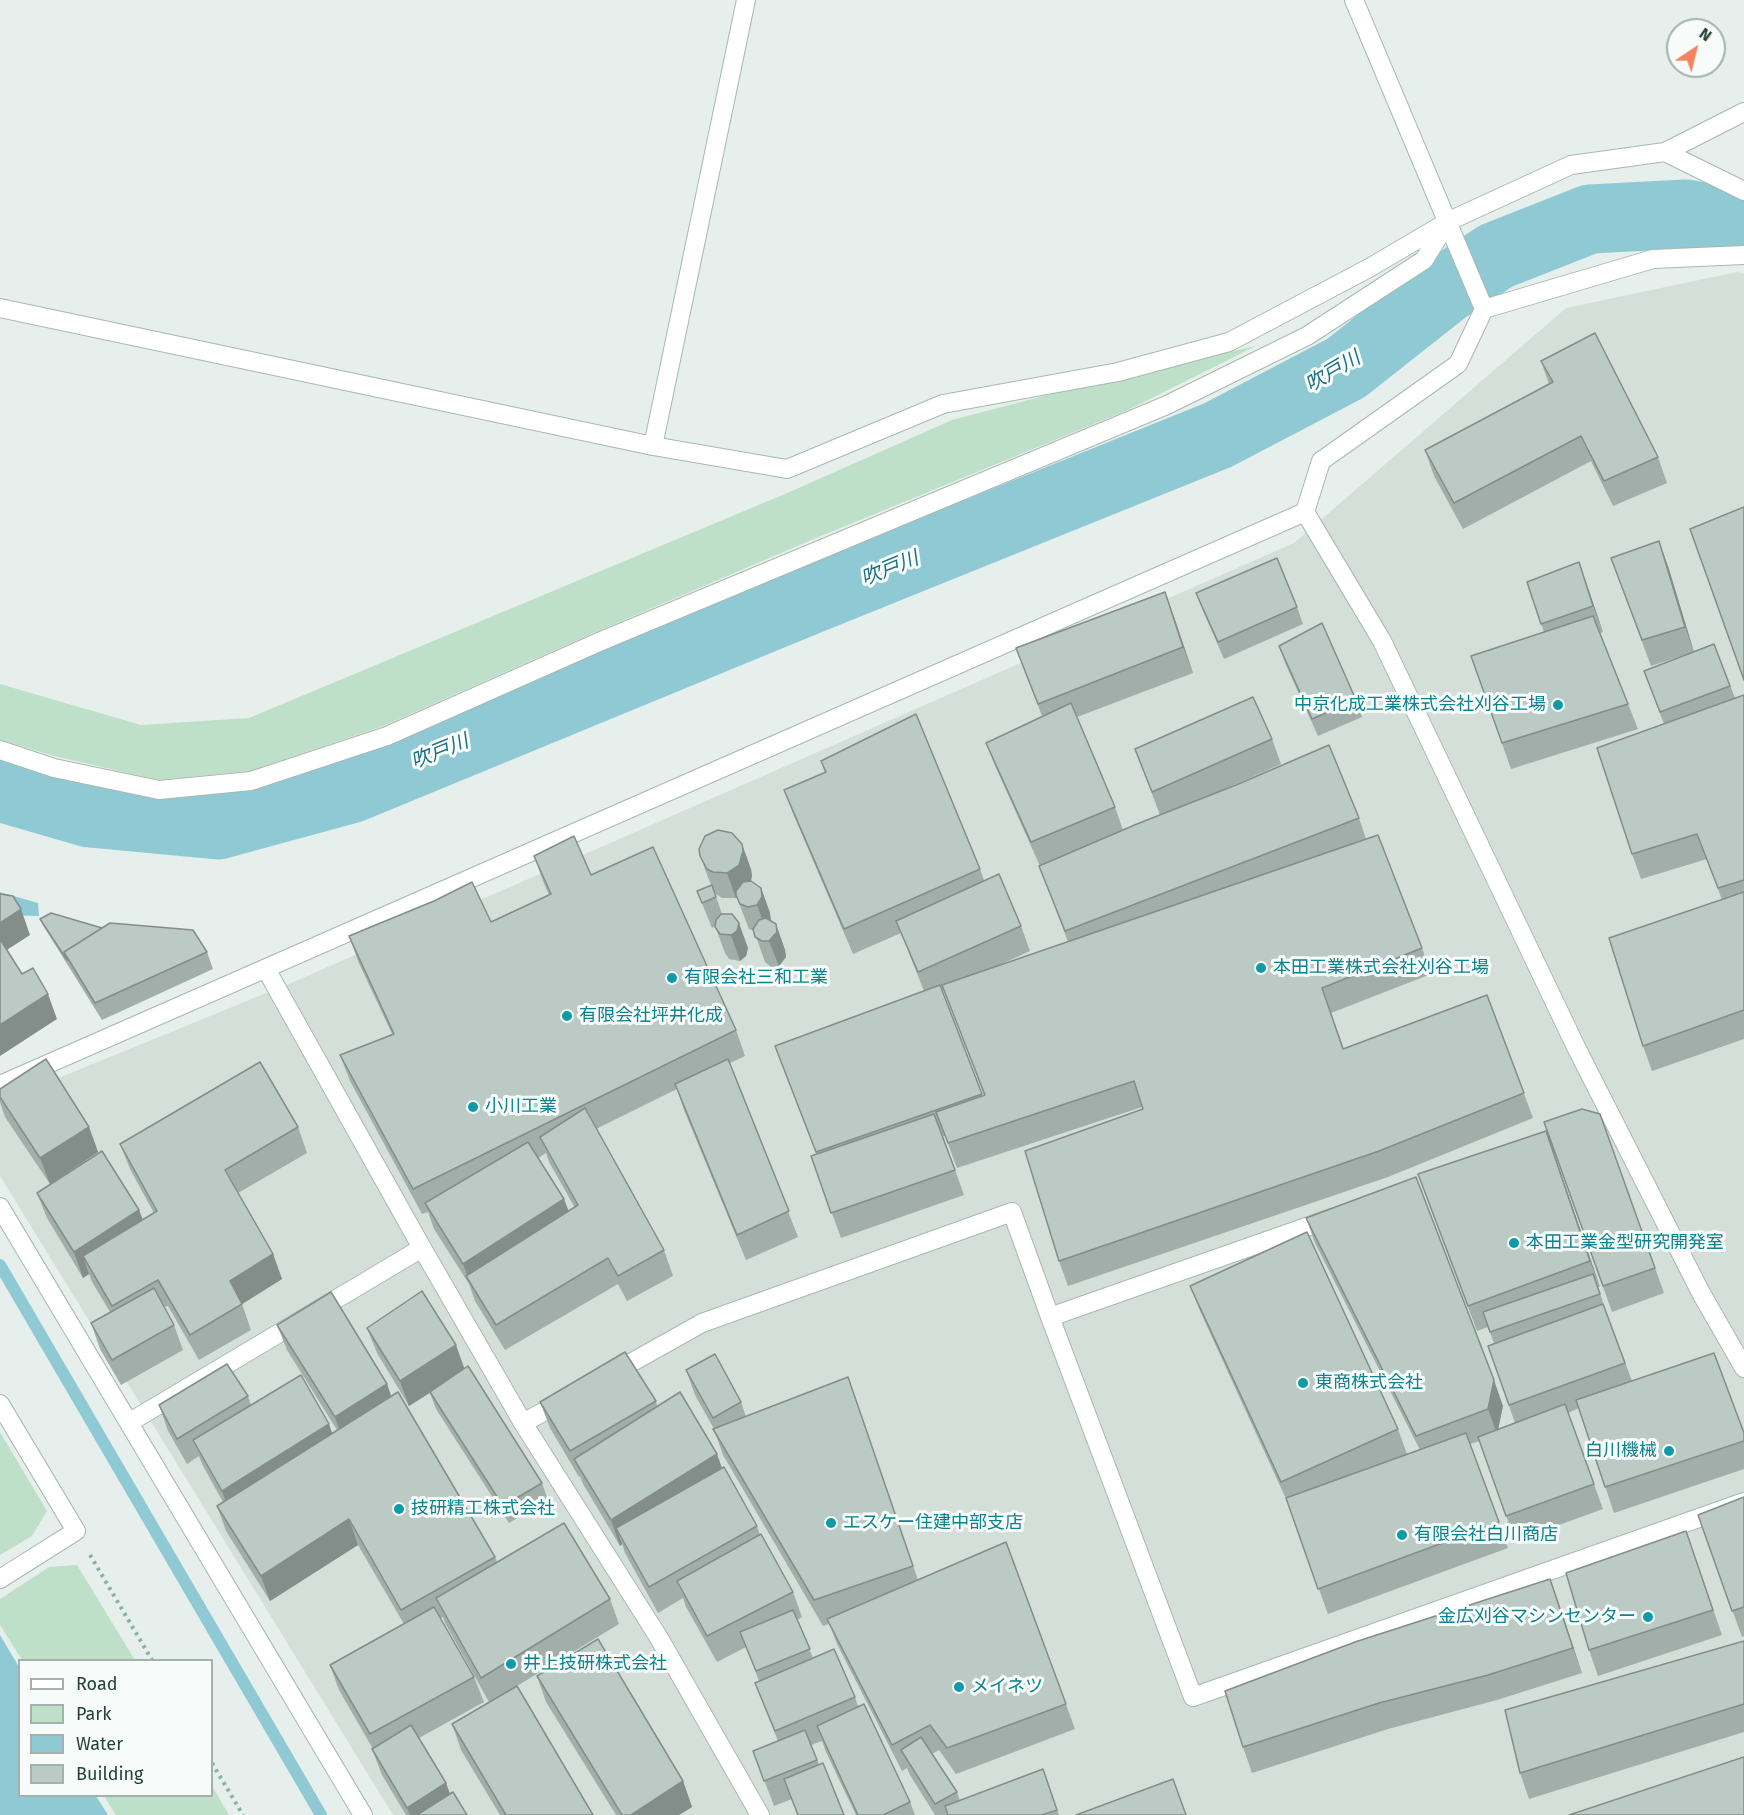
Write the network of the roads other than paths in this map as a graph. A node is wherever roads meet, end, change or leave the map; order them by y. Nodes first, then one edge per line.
1 (746, 0) edge
2 (1354, 0) edge
3 (1744, 112) edge
4 (1665, 152) junction
5 (1744, 191) edge
6 (1449, 221) junction
7 (1744, 255) edge
8 (0, 308) edge
9 (1484, 309) junction
10 (653, 446) junction
11 (1305, 512) junction
12 (0, 750) edge
13 (267, 969) junction
14 (0, 1085) edge
15 (1614, 1119) junction
16 (1592, 1127) edge
17 (0, 1207) edge
18 (1343, 1214) edge
19 (422, 1248) junction
20 (1050, 1317) junction
21 (1743, 1363) edge
22 (0, 1404) edge
23 (130, 1422) junction
24 (523, 1423) junction
25 (1744, 1502) edge
26 (0, 1579) edge
27 (363, 1815) edge
28 (760, 1815) edge

1 - 10 street
2 - 6 street
3 - 4 street
4 - 5 street
4 - 6 street
6 - 9 street
6 - 10 street
6 - 12 street
7 - 9 street
8 - 10 street
9 - 11 street
11 - 13 street
11 - 15 street
13 - 14 street
13 - 19 street
15 - 16 street
15 - 21 street
17 - 23 street
18 - 20 street
19 - 23 street
19 - 24 street
20 - 24 street
20 - 25 street
22 - 26 street
23 - 27 street
24 - 28 street

